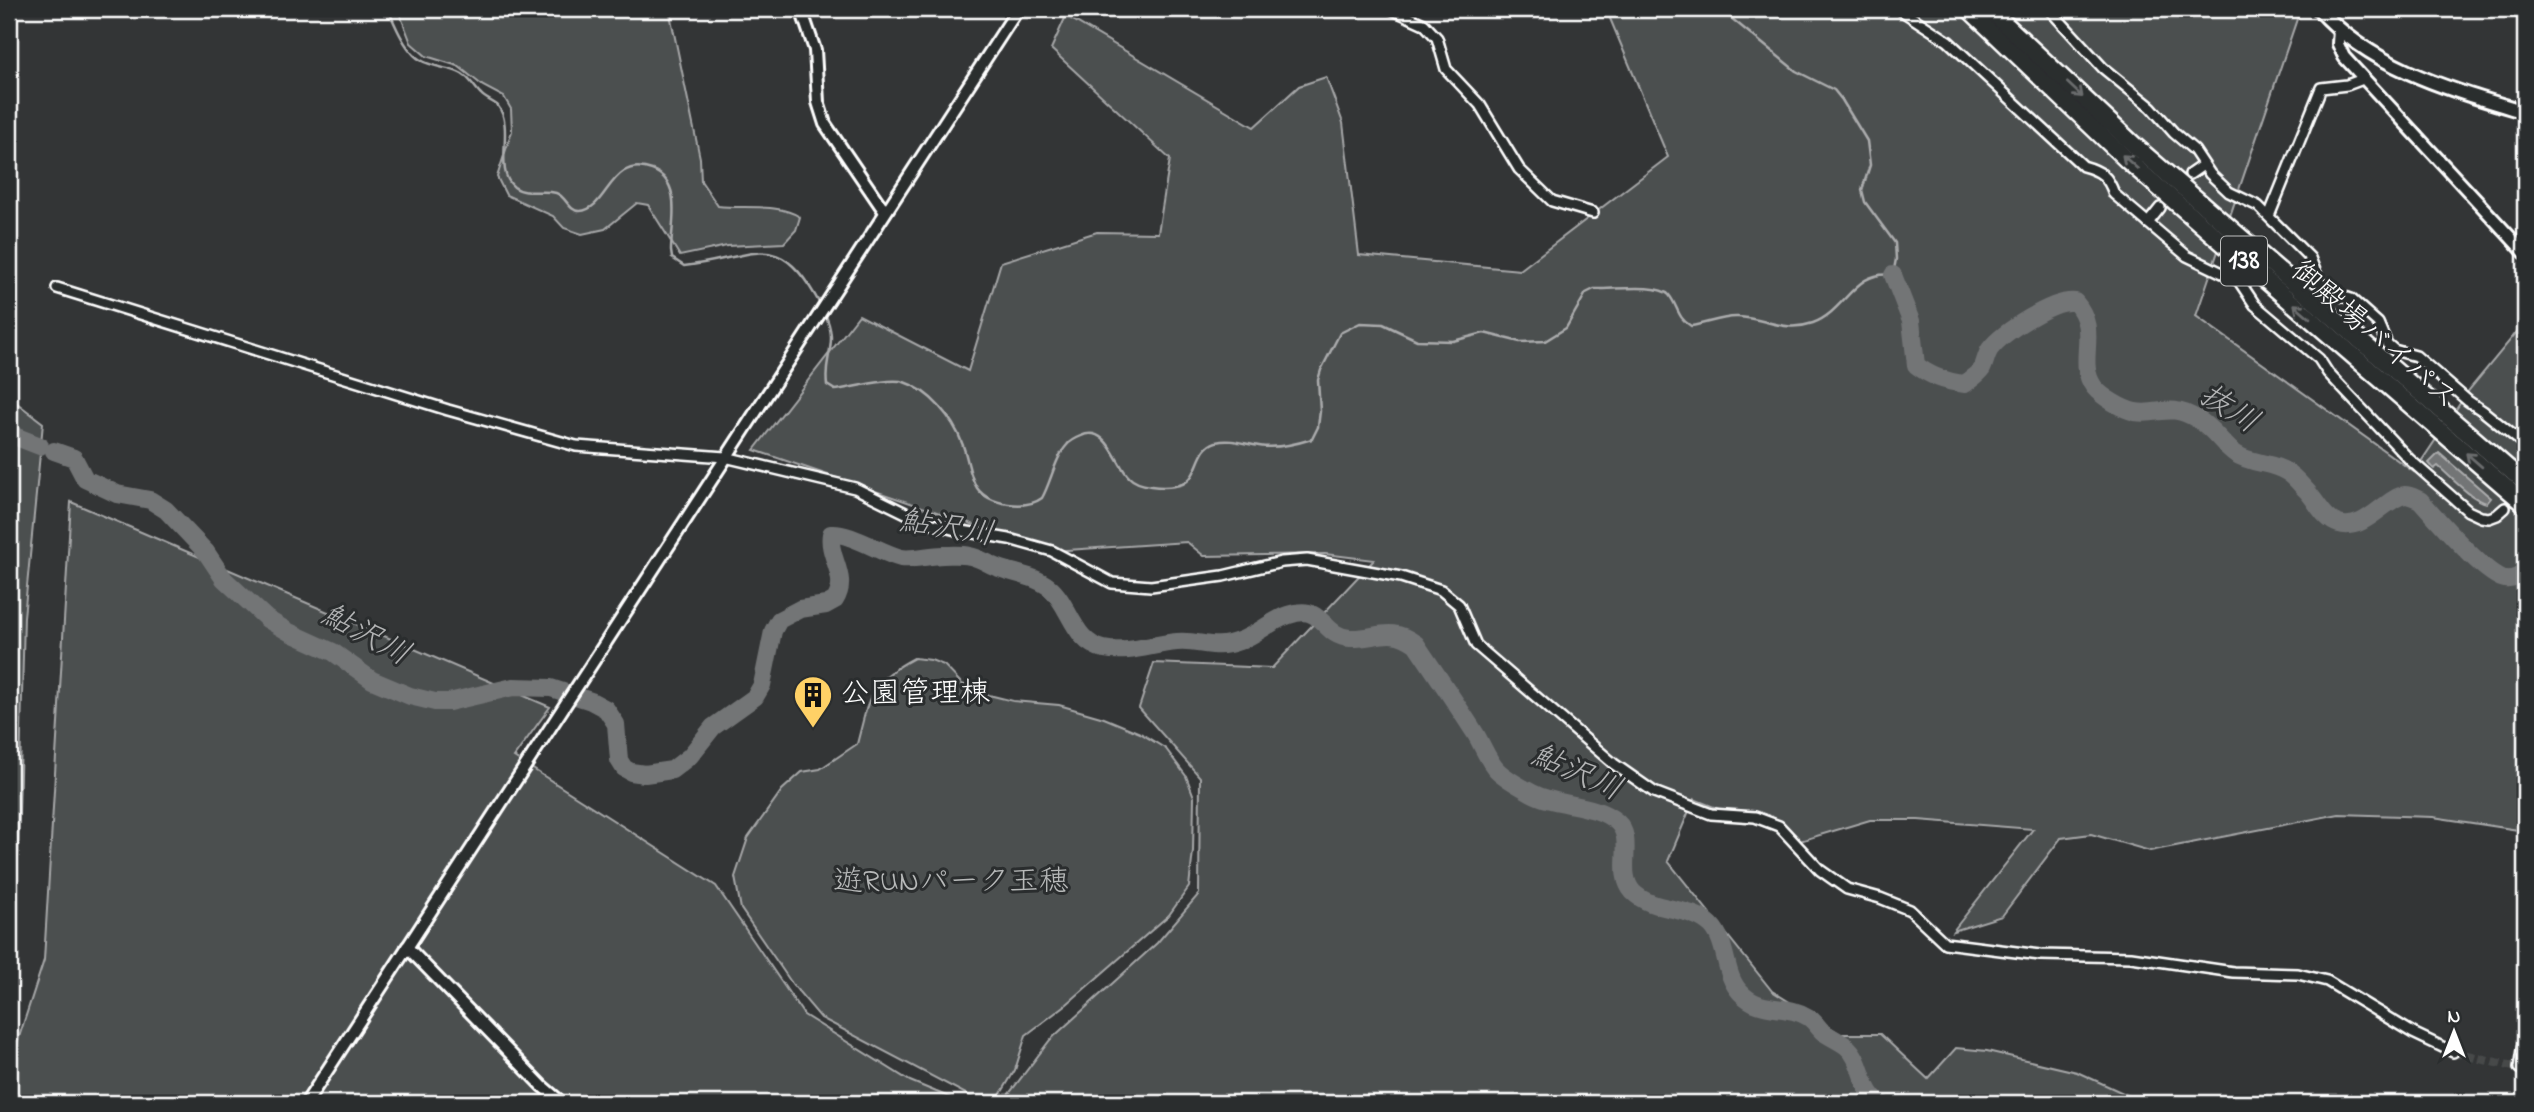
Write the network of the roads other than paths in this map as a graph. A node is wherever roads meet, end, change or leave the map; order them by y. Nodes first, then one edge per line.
1 (801, 9) edge
2 (1018, 9) edge
3 (1391, 9) edge
4 (1899, 9) edge
5 (1968, 9) edge
6 (1991, 9) edge
7 (2049, 9) edge
8 (2319, 9) edge
9 (2339, 28) junction
10 (2363, 79) junction
11 (2525, 112) edge
12 (2203, 165) junction
13 (2190, 174) dead end
14 (2160, 208) dead end
15 (885, 212) junction
16 (1593, 213) dead end
17 (2269, 216) junction
18 (2148, 223) junction
19 (2525, 253) edge
20 (57, 288) dead end
21 (2525, 445) edge
22 (725, 457) junction
23 (2525, 483) edge
24 (2525, 504) edge
25 (2505, 508) dead end
26 (407, 947) junction
27 (2525, 1032) edge
28 (2453, 1052) tunnel mouth
29 (2525, 1072) edge
30 (306, 1103) edge
31 (562, 1103) edge

1 - 15 street
2 - 15 street
3 - 16 street
4 - 18 street
24 -> 5 highway, 御殿場バイパス / 138
6 -> 23 highway, 御殿場バイパス / 138
7 - 12 street
8 - 9 main road
9 - 10 street
9 - 11 main road
10 - 17 street
10 - 19 street
12 - 13 street
12 - 17 street
14 - 18 street
15 - 22 street
17 - 21 street
18 - 25 street
20 - 22 street
22 - 26 street
22 - 28 street
26 - 30 street
26 - 31 street
27 - 29 street

